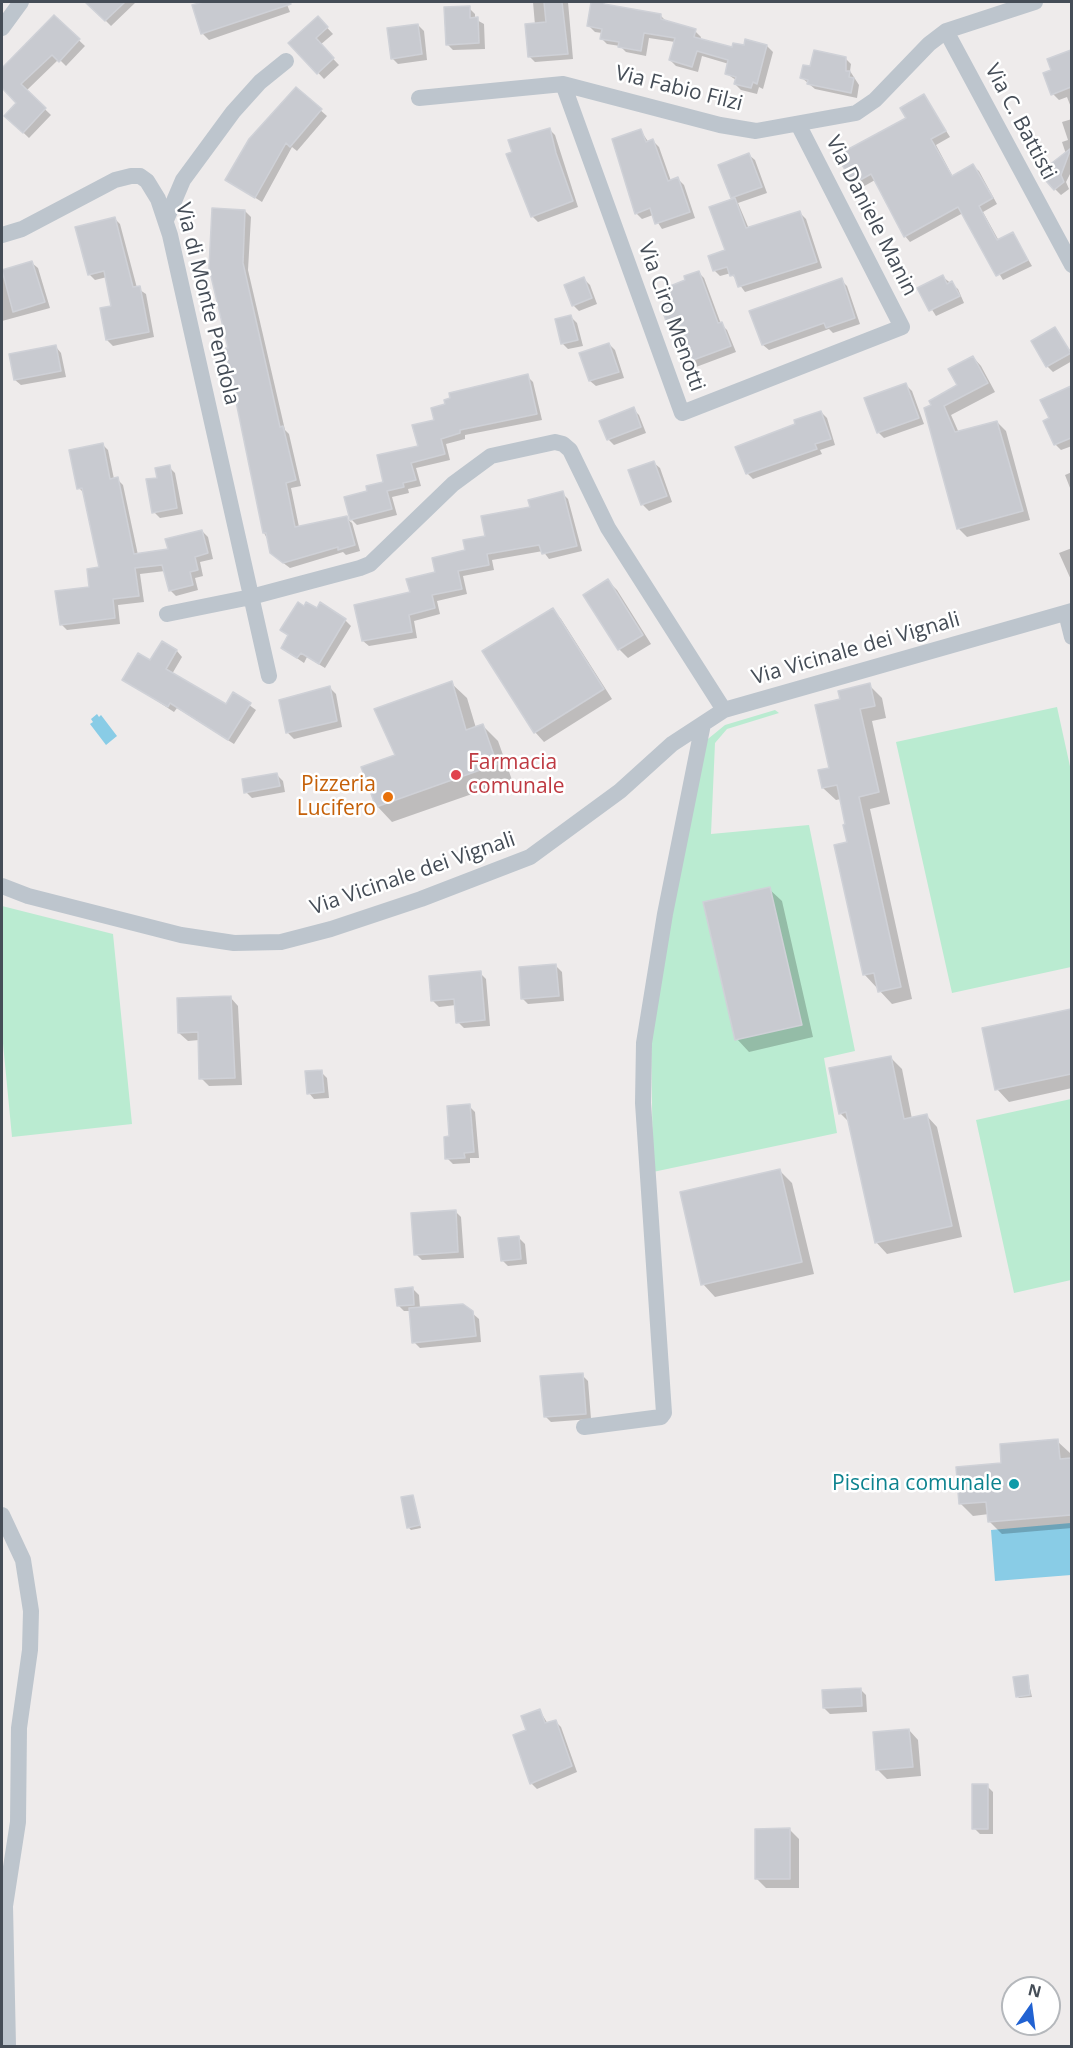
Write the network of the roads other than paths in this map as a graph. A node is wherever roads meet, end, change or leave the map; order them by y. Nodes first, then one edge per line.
1 (21, 2) edge
2 (1035, 2) edge
3 (3, 22) edge
4 (946, 31) junction
5 (286, 61) dead end
6 (563, 84) junction
7 (420, 98) dead end
8 (798, 124) junction
9 (166, 220) junction
10 (2, 235) edge
11 (1071, 265) edge
12 (900, 329) joint
13 (251, 597) junction
14 (1069, 612) edge
15 (167, 614) dead end
16 (1071, 637) edge
17 (269, 676) dead end
18 (724, 710) junction
19 (703, 724) junction
20 (2, 886) edge
21 (584, 1427) dead end
22 (2, 1515) edge
23 (8, 2046) edge

1 - 3 street
2 - 4 street, Via Fabio Filzi
4 - 8 street, Via Fabio Filzi
4 - 11 street, Via C. Battisti
5 - 9 street
6 - 7 street, Via Fabio Filzi
6 - 8 street, Via Fabio Filzi
6 - 12 street, Via Ciro Menotti
8 - 12 street, Via Daniele Manin
9 - 10 street, Via di Monte Pendola
9 - 13 street, Via di Monte Pendola
13 - 15 street
13 - 17 street, Via di Monte Pendola
13 - 18 street
14 - 16 street
14 - 18 street, Via Vicinale dei Vignali
18 - 19 street, Via Vicinale dei Vignali
19 - 20 street, Via Vicinale dei Vignali
19 - 21 street
22 - 23 street

